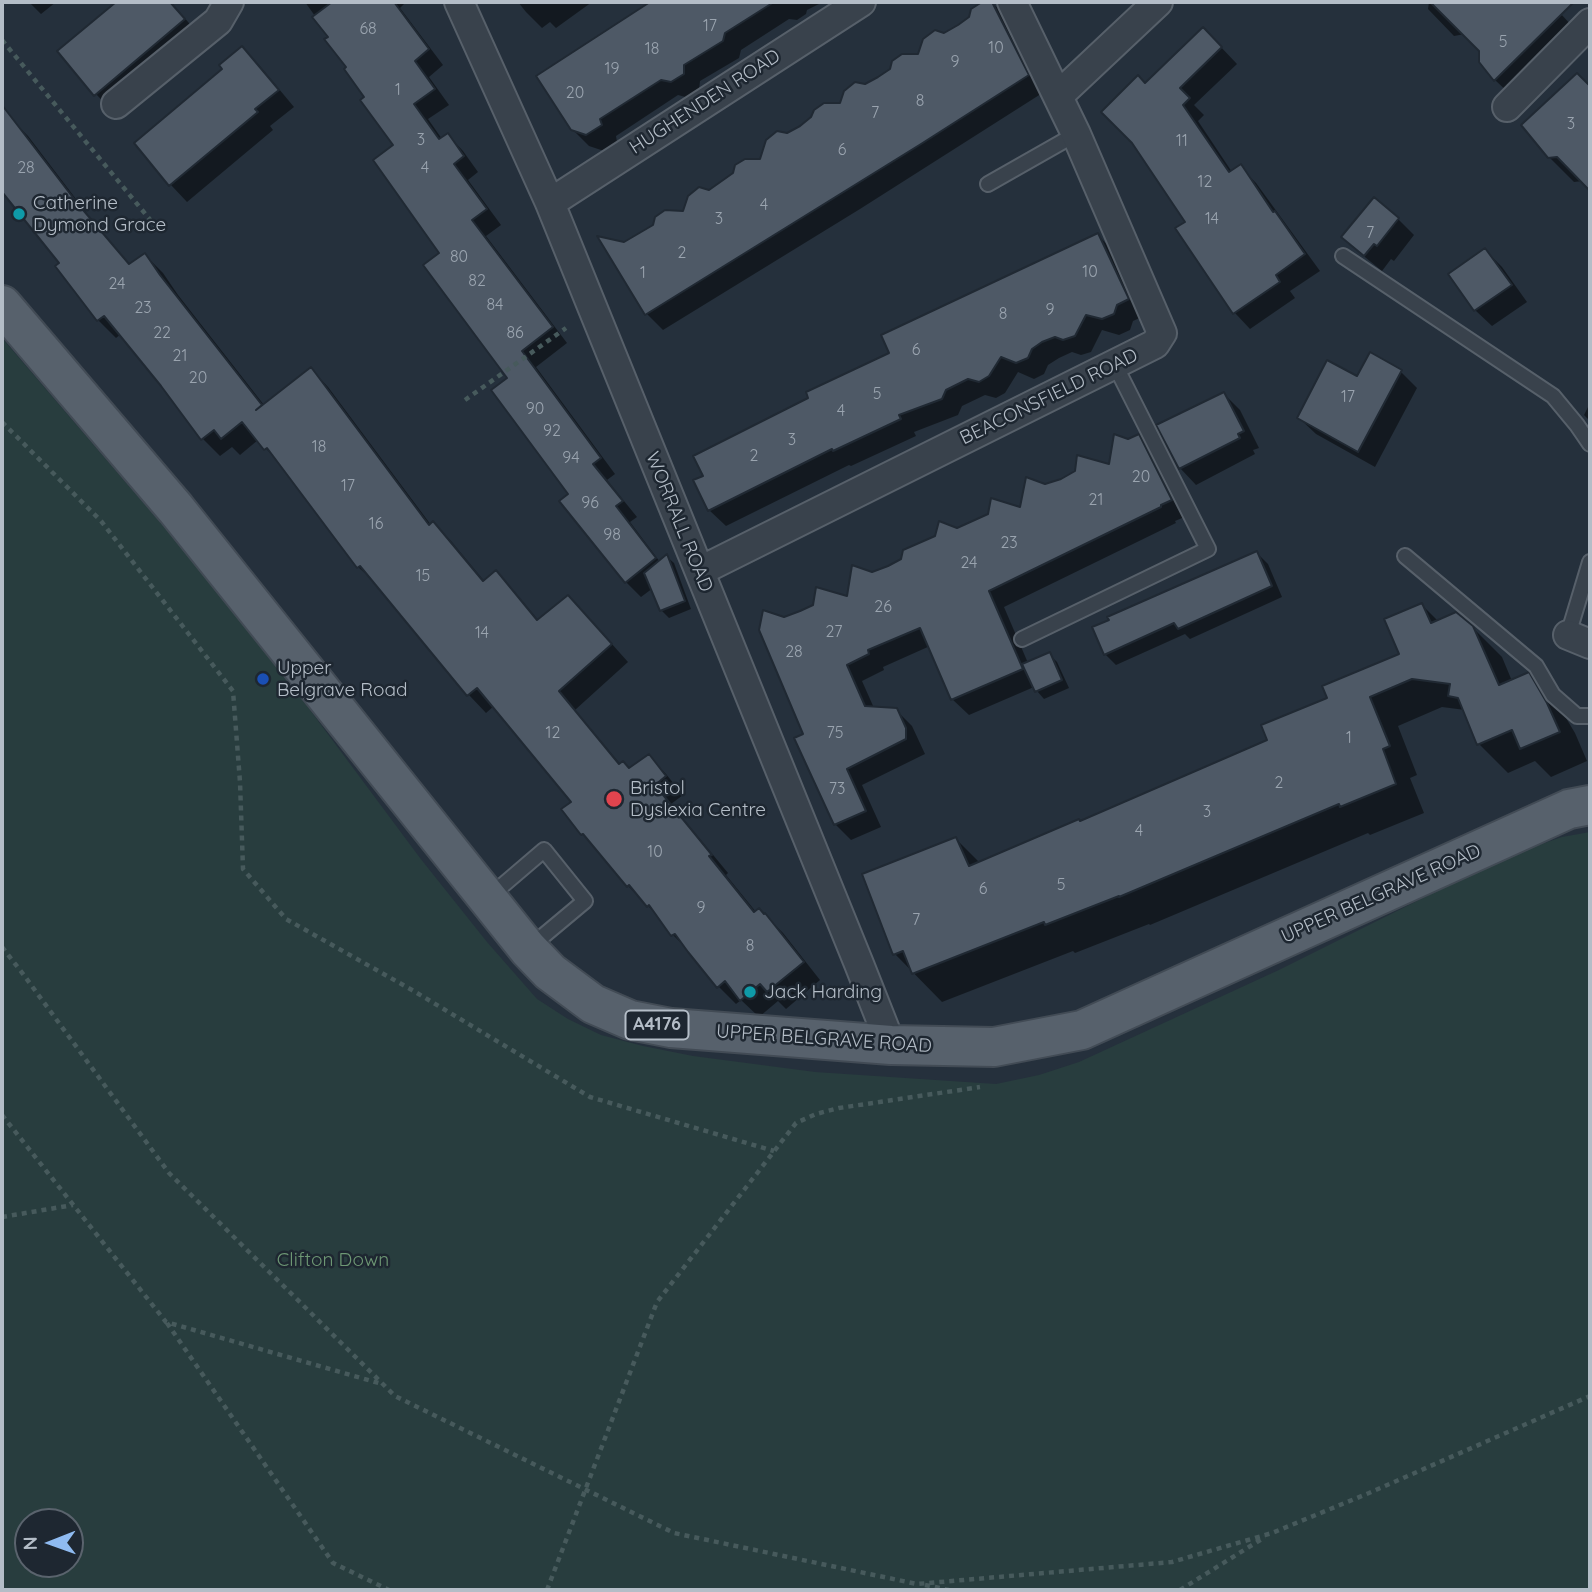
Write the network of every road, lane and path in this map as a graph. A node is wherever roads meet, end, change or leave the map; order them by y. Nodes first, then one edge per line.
1 (229, 2) edge
2 (459, 2) edge
3 (861, 2) edge
4 (1012, 2) edge
5 (1158, 2) edge
6 (1590, 23) edge
7 (2, 40) edge
8 (1058, 96) junction
9 (116, 104) dead end
10 (1507, 107) dead end
11 (1076, 134) junction
12 (988, 184) dead end
13 (550, 203) junction
14 (161, 233) dead end
15 (1343, 256) dead end
16 (2, 305) edge
17 (593, 309) junction
18 (1115, 365) junction
19 (464, 400) dead end
20 (2, 422) edge
21 (1590, 444) edge
22 (1405, 555) dead end
23 (1590, 562) edge
24 (699, 571) junction
25 (1022, 639) dead end
26 (1579, 639) edge
27 (1590, 716) edge
28 (1590, 805) edge
29 (488, 898) junction
30 (2, 947) edge
31 (527, 949) junction
32 (891, 1045) junction
33 (994, 1047) junction
34 (2, 1115) edge
35 (774, 1151) junction
36 (73, 1205) junction
37 (2, 1217) edge
38 (166, 1322) junction
39 (383, 1384) junction
40 (1590, 1396) edge
41 (585, 1490) junction
42 (1272, 1532) junction
43 (917, 1584) junction
44 (389, 1590) edge
45 (547, 1590) edge
46 (949, 1590) edge
47 (1180, 1590) edge

1 - 9 street
2 - 13 street, WORRALL ROAD
3 - 13 street, HUGHENDEN ROAD
4 - 8 street, BEACONSFIELD ROAD
5 - 8 street
6 - 10 street
7 - 14 path
8 - 11 street, BEACONSFIELD ROAD
11 - 12 lane
11 - 18 street, BEACONSFIELD ROAD
13 - 17 street, WORRALL ROAD
15 - 21 lane
16 - 29 main road, UPPER BELGRAVE ROAD / A4176
17 - 19 path
17 - 24 street, WORRALL ROAD
18 - 24 street, BEACONSFIELD ROAD
18 - 25 lane
20 - 35 path
22 - 27 lane
23 - 26 lane
24 - 32 street, WORRALL ROAD
28 - 33 main road, UPPER BELGRAVE ROAD / A4176
29 - 31 main road, UPPER BELGRAVE ROAD / A4176
29 - 31 lane
30 - 39 path
31 - 32 main road, UPPER BELGRAVE ROAD / A4176
32 - 33 main road, UPPER BELGRAVE ROAD / A4176
33 - 35 path
34 - 36 path
35 - 41 path
36 - 37 path
36 - 38 path
38 - 39 path
38 - 44 path
39 - 41 path
40 - 42 path
41 - 43 path
41 - 45 path
42 - 43 path
42 - 47 path
43 - 46 path

